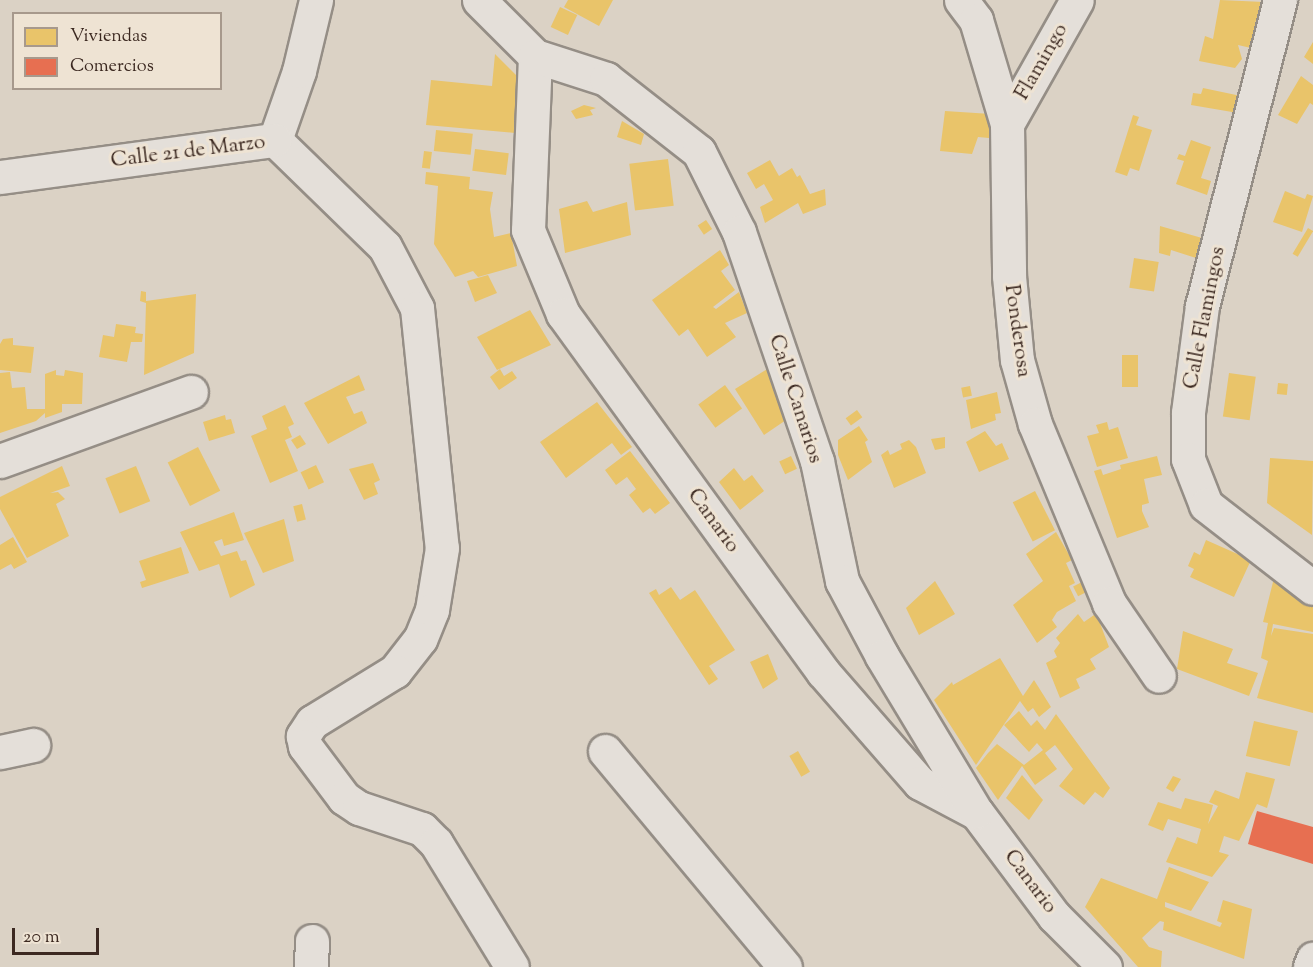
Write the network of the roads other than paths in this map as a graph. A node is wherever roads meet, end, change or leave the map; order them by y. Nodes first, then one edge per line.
1 (316, 0) edge
2 (479, 0) edge
3 (961, 0) edge
4 (1077, 0) edge
5 (1280, 0) edge
6 (535, 56) junction
7 (1007, 124) junction
8 (275, 140) junction
9 (0, 177) edge
10 (192, 392) dead end
11 (0, 461) edge
12 (1313, 588) edge
13 (1159, 676) dead end
14 (33, 745) dead end
15 (605, 751) dead end
16 (0, 752) edge
17 (977, 813) junction
18 (1313, 959) edge
19 (512, 967) edge
20 (784, 967) edge
21 (1105, 967) edge
22 (1310, 967) edge

1 - 8 street
2 - 6 street
3 - 7 street, Ponderosa
4 - 7 street, Flamingo
5 - 12 street, Calle Flamingos
6 - 17 street, Calle Canarios
6 - 17 street, Canario
7 - 13 street, Ponderosa
8 - 9 street, Calle 21 de Marzo
8 - 19 street, Calle 21 de Marzo
10 - 11 street
14 - 16 street
15 - 20 street
17 - 21 street, Canario
18 - 22 street

